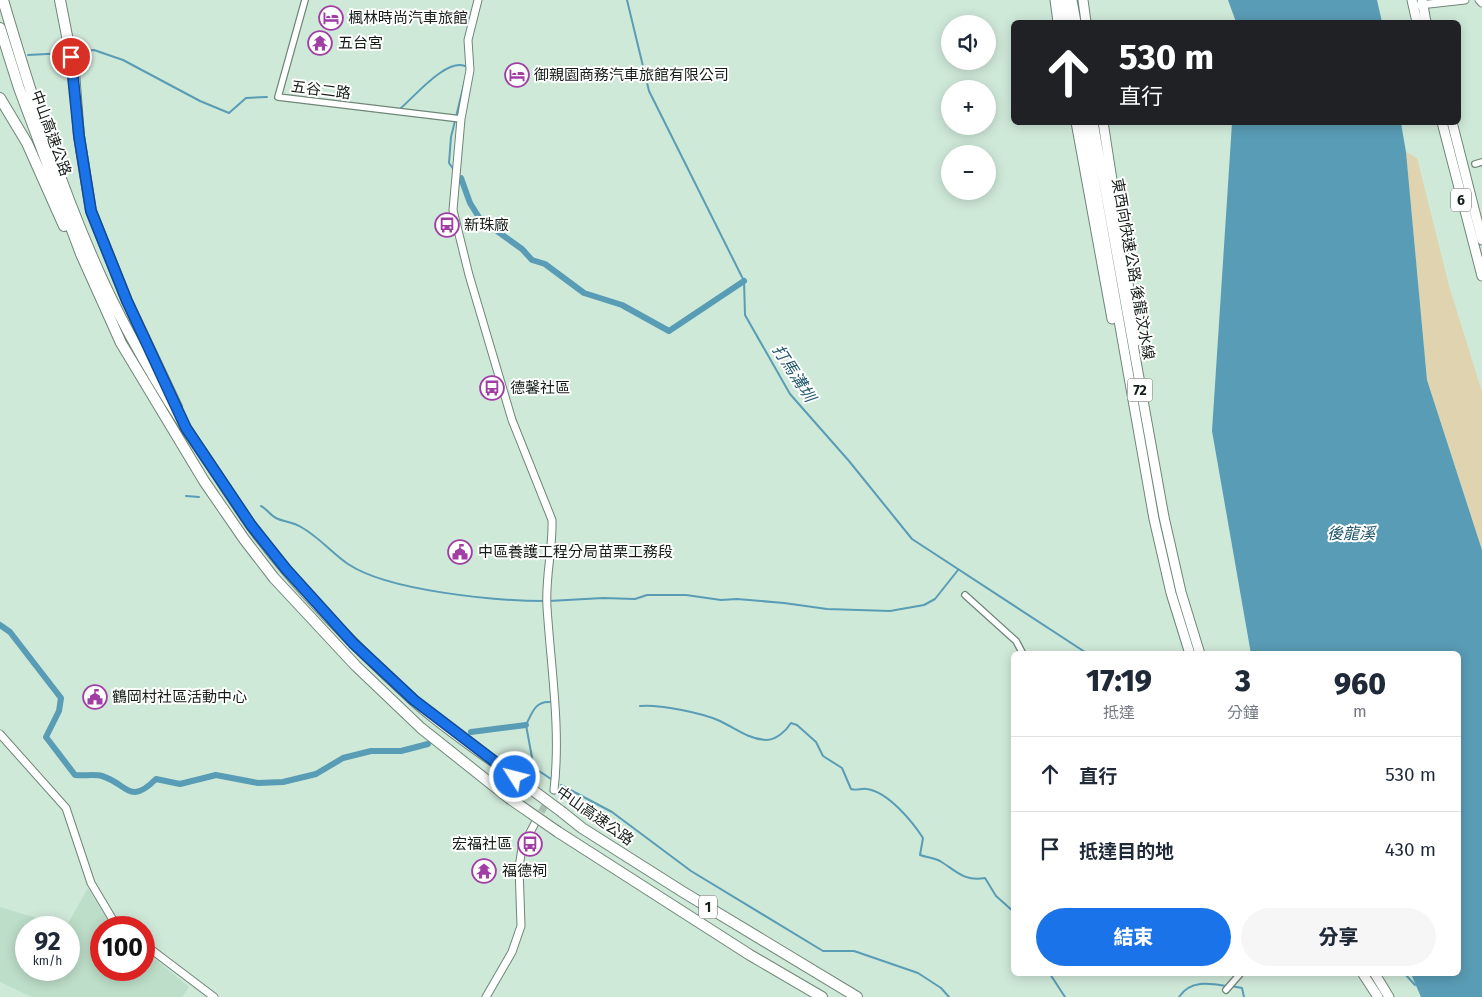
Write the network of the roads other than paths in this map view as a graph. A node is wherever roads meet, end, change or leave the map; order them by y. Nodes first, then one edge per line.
1 (2, 0) edge
2 (62, 0) edge
3 (305, 0) edge
4 (478, 0) edge
5 (1054, 0) edge
6 (1063, 0) edge
7 (1072, 0) edge
8 (1083, 0) edge
9 (1465, 0) edge
10 (1418, 2) edge
11 (1058, 20) edge
12 (1067, 20) edge
13 (1076, 20) edge
14 (1086, 20) edge
15 (1417, 20) edge
16 (1425, 20) edge
17 (0, 28) edge
18 (0, 98) edge
19 (459, 119) junction
20 (1077, 125) edge
21 (1085, 125) edge
22 (1094, 125) edge
23 (1104, 125) edge
24 (1443, 125) edge
25 (1453, 125) edge
26 (1482, 240) edge
27 (81, 254) junction
28 (1482, 276) edge
29 (1127, 371) junction
30 (1140, 389) junction
31 (186, 428) junction
32 (965, 595) dead end
33 (1021, 651) edge
34 (1189, 651) edge
35 (1199, 651) edge
36 (0, 734) edge
37 (554, 790) tunnel mouth
38 (535, 823) tunnel mouth
39 (111, 916) edge
40 (155, 952) edge
41 (1238, 976) edge
42 (1364, 976) edge
43 (1376, 976) edge
44 (1226, 990) dead end
45 (214, 997) edge
46 (486, 997) edge
47 (822, 997) edge
48 (857, 997) edge
49 (1378, 997) edge
50 (1389, 997) edge

1 - 31 highway, 中山高速公路 / 1
2 - 31 highway
3 - 19 street, 五谷二路
4 - 19 street
5 - 11 main road
6 - 12 main road
7 - 13 main road
8 - 14 main road
9 - 10 street
10 - 15 main road
10 - 16 main road
17 - 27 highway, 中山高速公路 / 1
18 - 27 highway
19 - 37 street
20 - 29 main road
21 - 29 main road, 東西向快速公路 後龍汶水線 / 72
22 - 30 main road, 東西向快速公路 後龍汶水線 / 72
23 - 30 main road
24 - 28 main road, 6
25 - 26 main road, 6
27 - 47 highway, 中山高速公路 / 1, bridge
29 - 34 main road, 東西向快速公路 後龍汶水線 / 72
30 - 35 main road, 東西向快速公路 後龍汶水線 / 72
31 - 48 highway, 中山高速公路 / 1, bridge
32 - 33 street
36 - 39 street
38 - 46 street
40 - 45 street
41 - 44 street
42 - 49 main road
43 - 50 main road

